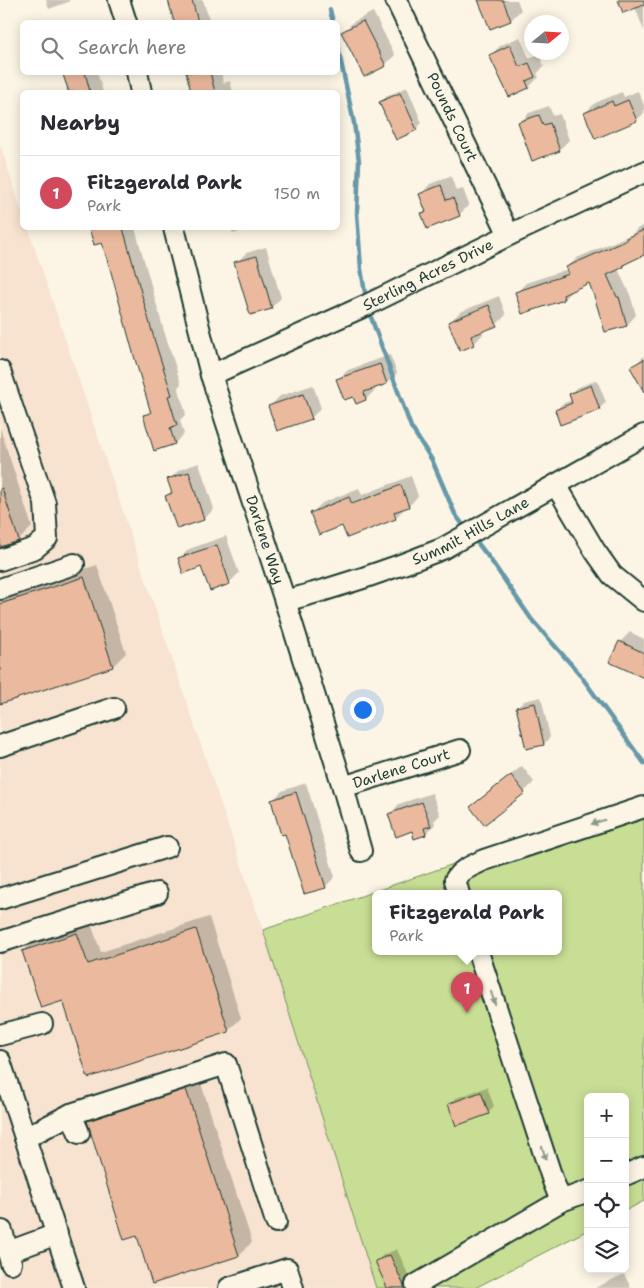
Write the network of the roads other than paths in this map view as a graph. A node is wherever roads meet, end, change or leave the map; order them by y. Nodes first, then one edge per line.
1 (119, 0) edge
2 (396, 0) edge
3 (125, 20) edge
4 (138, 75) edge
5 (141, 90) edge
6 (644, 172) edge
7 (175, 230) edge
8 (509, 235) junction
9 (0, 371) edge
10 (211, 375) junction
11 (644, 435) edge
12 (556, 485) junction
13 (0, 560) edge
14 (74, 564) dead end
15 (0, 589) edge
16 (285, 601) junction
17 (644, 601) edge
18 (114, 708) dead end
19 (0, 746) edge
20 (460, 750) dead end
21 (343, 787) junction
22 (644, 807) edge
23 (167, 847) dead end
24 (361, 851) dead end
25 (458, 890) edge
26 (157, 893) dead end
27 (0, 899) edge
28 (0, 942) edge
29 (479, 955) edge
30 (42, 1024) dead end
31 (0, 1035) edge
32 (0, 1061) edge
33 (71, 1114) junction
34 (80, 1133) dead end
35 (25, 1138) junction
36 (644, 1167) edge
37 (629, 1173) edge
38 (584, 1193) edge
39 (561, 1202) junction
40 (276, 1222) dead end
41 (2, 1231) dead end
42 (57, 1234) junction
43 (416, 1285) dead end
44 (74, 1288) edge
45 (228, 1288) edge
46 (293, 1288) edge

1 - 3 street
2 - 8 street, Pounds Court
4 - 5 street
6 - 8 street, Sterling Acres Drive
7 - 10 street, Darlene Way
8 - 10 street, Sterling Acres Drive
9 - 13 street
10 - 16 street, Darlene Way
11 - 12 street, Summit Hills Lane
12 - 16 street, Summit Hills Lane
12 - 17 street
14 - 15 street
16 - 21 street, Darlene Way
18 - 19 street
20 - 21 street, Darlene Court
21 - 24 street, Darlene Way
22 -> 25 street
23 - 27 street
26 - 28 street
29 -> 39 street
30 - 31 street
32 - 35 street
33 - 34 street
33 - 35 street
33 - 40 street
35 - 42 street
36 - 37 street
38 - 39 street
39 - 43 street
41 - 42 street
42 - 44 street
45 - 46 street

